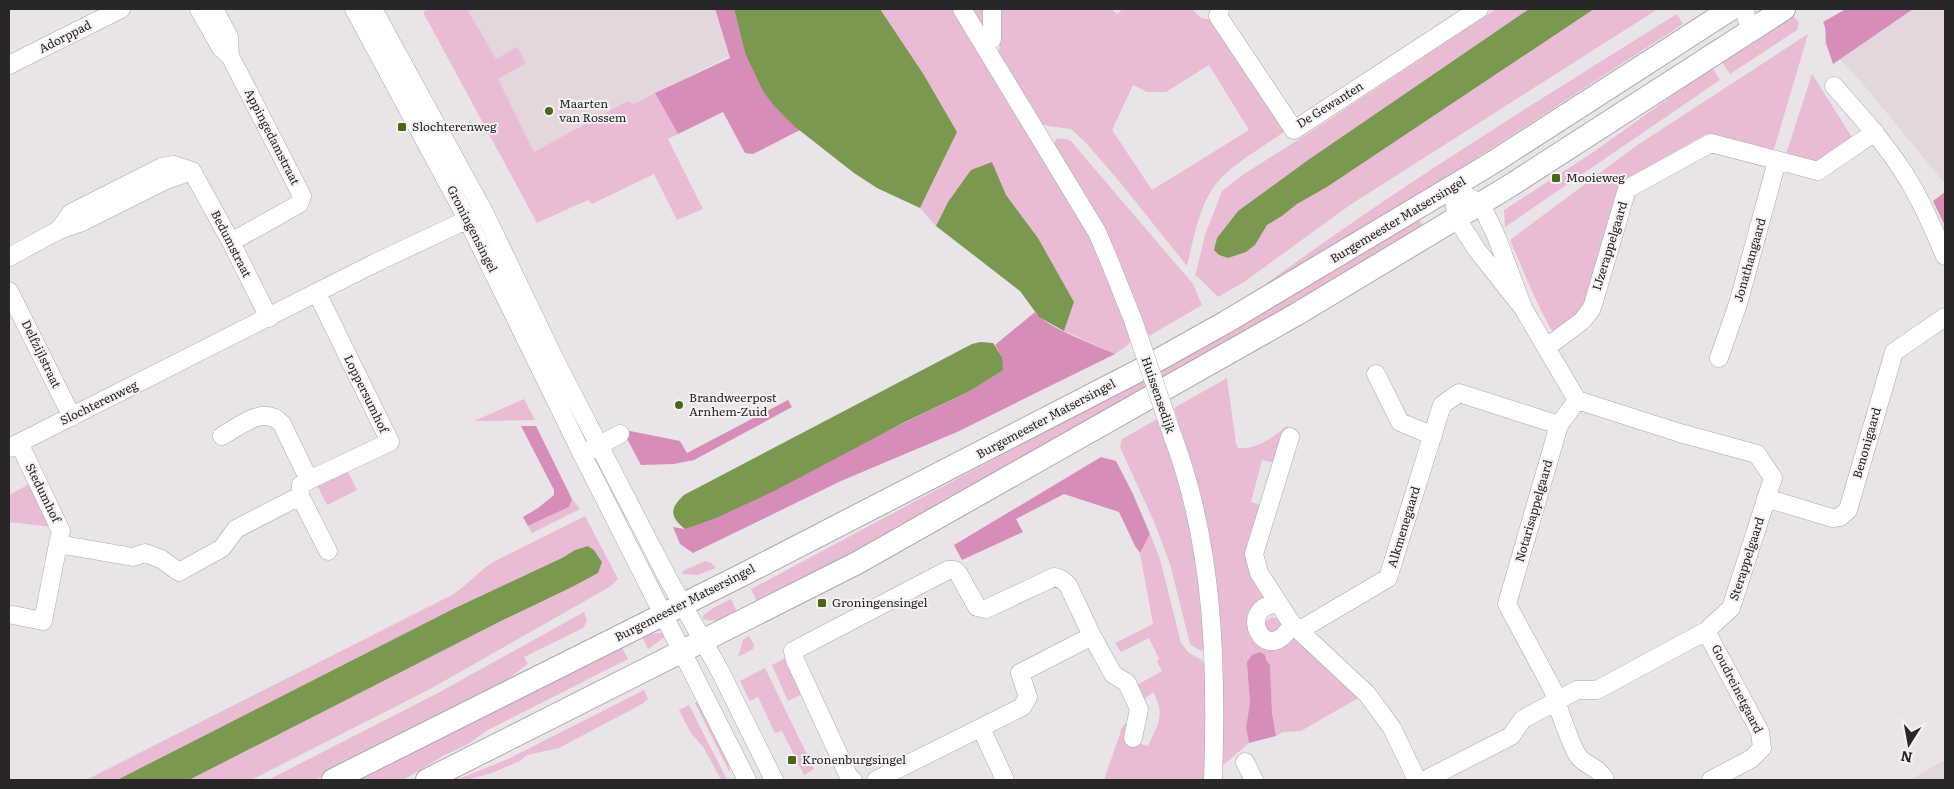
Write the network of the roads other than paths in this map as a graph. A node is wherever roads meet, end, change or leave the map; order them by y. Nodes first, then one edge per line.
1 (121, 9) edge
2 (199, 9) edge
3 (214, 9) edge
4 (354, 9) edge
5 (373, 9) edge
6 (962, 9) edge
7 (992, 9) edge
8 (1479, 9) edge
9 (1732, 9) edge
10 (1784, 9) edge
11 (1219, 12) edge
12 (1750, 31) junction
13 (984, 44) junction
14 (230, 56) junction
15 (9, 65) edge
16 (1834, 86) dead end
17 (1874, 132) junction
18 (1777, 162) junction
19 (1452, 188) junction
20 (1481, 204) junction
21 (484, 212) junction
22 (467, 219) junction
23 (1457, 219) junction
24 (231, 242) junction
25 (1945, 256) edge
26 (9, 257) edge
27 (9, 291) edge
28 (317, 293) junction
29 (1523, 308) junction
30 (1945, 316) edge
31 (269, 318) junction
32 (1547, 346) junction
33 (1719, 358) dead end
34 (1376, 374) dead end
35 (1577, 400) junction
36 (72, 417) junction
37 (1559, 425) junction
38 (620, 434) dead end
39 (222, 436) dead end
40 (1432, 436) junction
41 (1290, 437) dead end
42 (14, 445) edge
43 (600, 445) junction
44 (582, 454) junction
45 (309, 480) junction
46 (300, 496) junction
47 (1766, 498) junction
48 (58, 544) junction
49 (328, 551) dead end
50 (1279, 604) junction
51 (672, 610) junction
52 (13, 615) dead end
53 (1296, 627) junction
54 (1706, 631) junction
55 (1092, 636) junction
56 (702, 641) junction
57 (682, 652) junction
58 (1556, 701) junction
59 (981, 728) junction
60 (1133, 738) dead end
61 (1245, 762) dead end
62 (333, 780) edge
63 (427, 780) edge
64 (747, 780) edge
65 (774, 780) edge
66 (853, 780) edge
67 (876, 780) edge
68 (1005, 780) edge
69 (1213, 780) edge
70 (1254, 780) edge
71 (1417, 780) edge
72 (1425, 780) edge
73 (1605, 780) edge
74 (1711, 780) edge

1 - 15 street, Adorppad
2 - 14 street, Appingedamstraat
3 - 14 street, Appingedamstraat
4 - 22 street, Groningensingel
5 - 21 street, Groningensingel
6 - 13 street, Huissensedijk
7 - 13 street
8 - 11 street, De Gewanten
9 - 12 street
9 - 19 main road, Burgemeester Matsersingel
10 - 12 main road
12 - 20 main road
13 - 69 street, Huissensedijk, bridge
14 - 24 street, Appingedamstraat
16 - 17 street
17 - 18 street, IJzerappelgaard
17 - 25 street
18 - 32 street, IJzerappelgaard
18 - 33 street, Jonathangaard
19 - 20 street
19 - 23 street
19 - 51 main road, Burgemeester Matsersingel
20 - 23 main road
20 - 29 street
21 - 22 street, Slochterenweg
21 - 43 street, Groningensingel
22 - 28 street, Slochterenweg
22 - 44 street, Groningensingel
23 - 29 street
23 - 56 main road
24 - 26 street, Bedumstraat
24 - 31 street, Bedumstraat
27 - 36 street, Delfzijlstraat
28 - 31 street, Slochterenweg
28 - 45 street, Loppersumhof
29 - 32 street
30 - 47 street, Benonigaard
31 - 36 street, Slochterenweg
32 - 35 street
34 - 40 street
35 - 37 street, Notarisappelgaard
35 - 47 street, Sterappelgaard
36 - 42 street, Slochterenweg
37 - 40 street, Alkmenegaard
37 - 58 street, Notarisappelgaard
38 - 43 street
39 - 45 street
40 - 53 street, Alkmenegaard
41 - 50 street
42 - 48 street, Stedumhof
43 - 44 street
43 - 51 street, Groningensingel
44 - 51 street, Groningensingel
45 - 46 street
46 - 48 street
46 - 49 street
47 - 54 street, Sterappelgaard
48 - 52 street, Stedumhof
50 - 53 street
50 - 53 street, Alkmenegaard
51 - 56 street, Groningensingel
51 - 57 street
51 - 62 main road, Burgemeester Matsersingel
53 - 71 street
54 - 58 street, Sterappelgaard
54 - 74 street, Goudreinetgaard
55 - 59 street
55 - 60 street
55 - 66 street
56 - 57 main road
56 - 65 street
57 - 63 main road
57 - 64 street
58 - 72 street, Sterappelgaard
58 - 73 street, Notarisappelgaard
59 - 67 street
59 - 68 street
61 - 70 street

